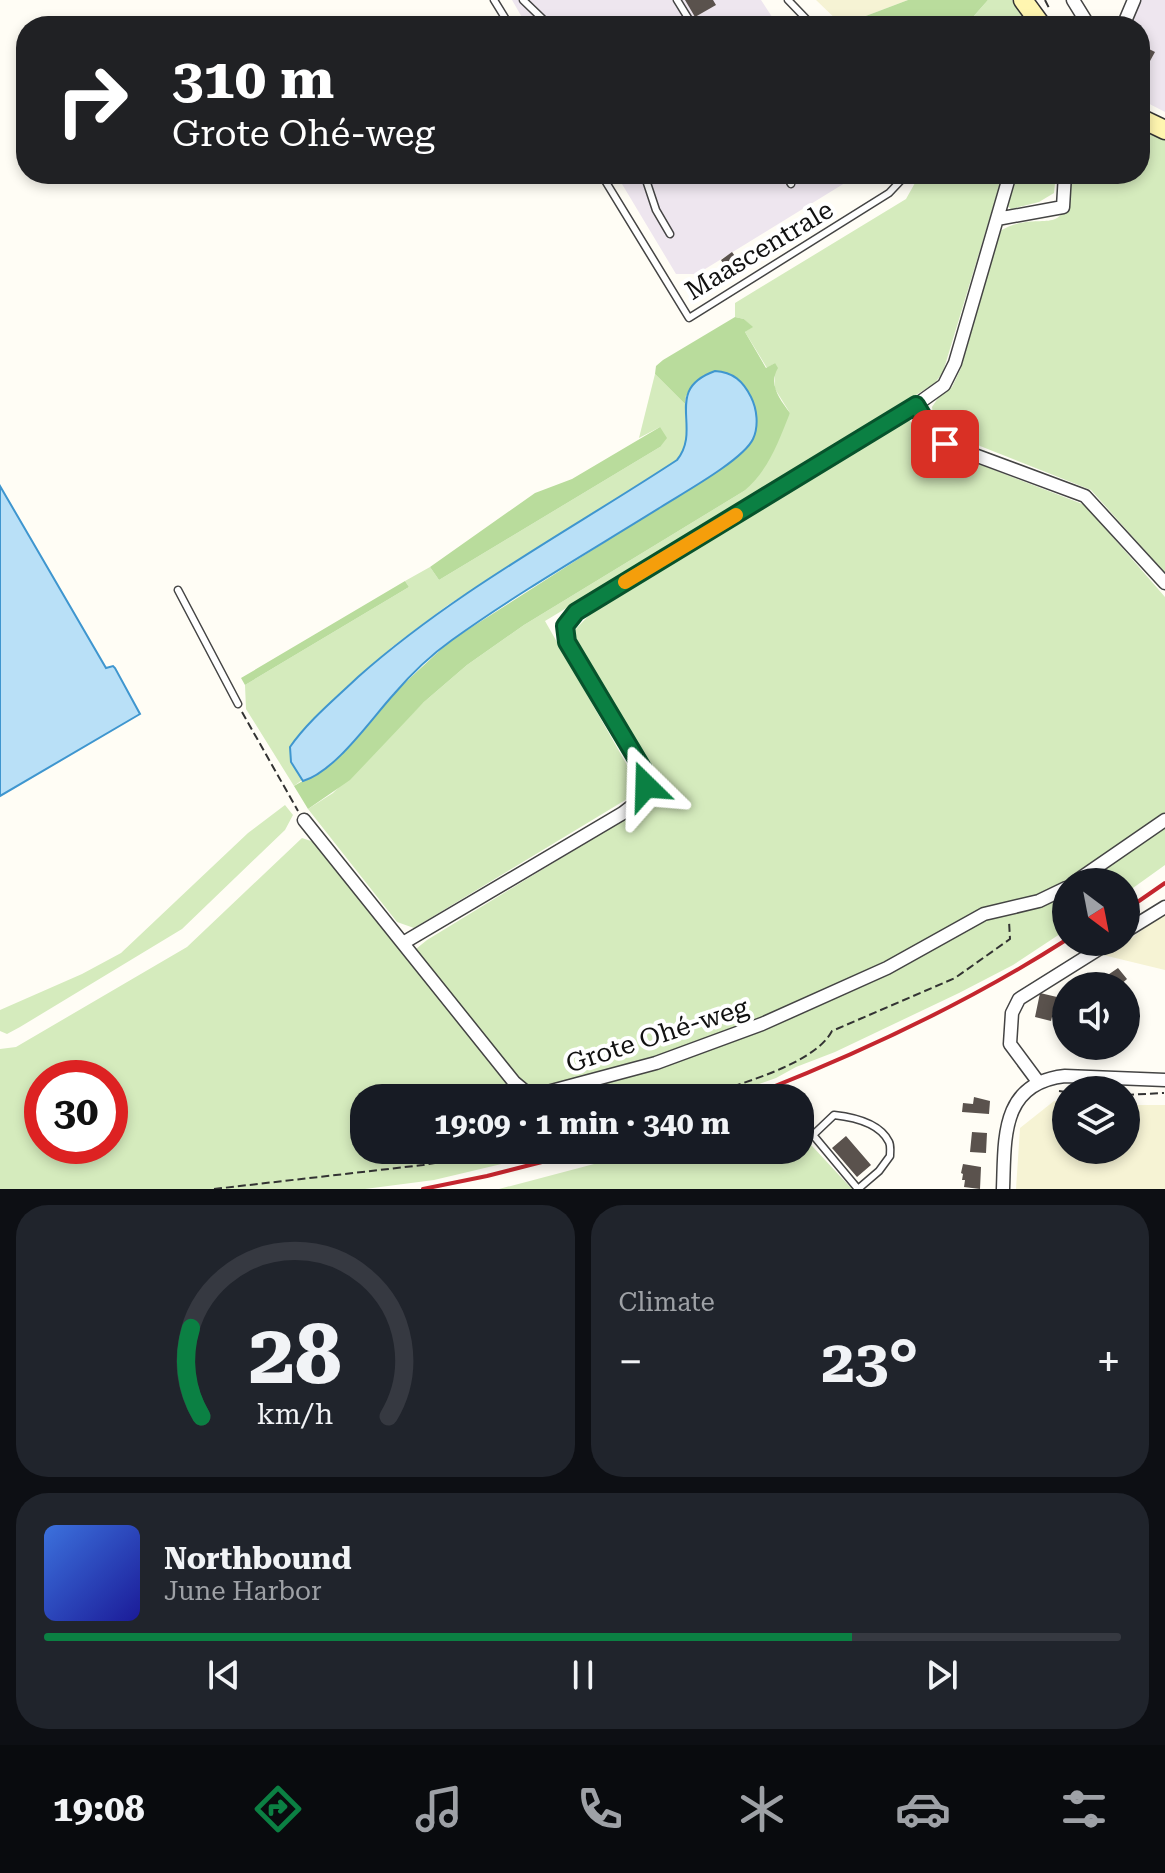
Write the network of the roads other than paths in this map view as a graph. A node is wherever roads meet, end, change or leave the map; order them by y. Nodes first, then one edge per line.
1 (523, 0) edge
2 (788, 0) edge
3 (540, 16) edge
4 (803, 16) edge
5 (607, 184) edge
6 (647, 184) edge
7 (898, 184) edge
8 (1007, 184) edge
9 (1064, 184) edge
10 (997, 219) junction
11 (670, 234) dead end
12 (916, 405) junction
13 (1165, 583) edge
14 (178, 590) dead end
15 (238, 704) road end
16 (304, 820) road end
17 (1165, 820) edge
18 (1095, 868) edge
19 (1052, 895) edge
20 (1165, 907) edge
21 (1140, 922) edge
22 (403, 943) junction
23 (1087, 956) edge
24 (1165, 1080) edge
25 (1039, 1083) junction
26 (858, 1189) edge
27 (1003, 1189) edge

1 - 3 lane
2 - 4 lane
5 - 7 lane, Maascentrale
6 - 11 lane
8 - 10 street
9 - 10 street
10 - 12 street
12 - 13 street
12 - 22 street
14 - 15 lane
16 - 22 street, Grote Ohé-weg
17 - 18 street
19 - 22 street, Grote Ohé-weg
20 - 21 street
23 - 25 street
24 - 25 street
25 - 27 street
26 - 26 lane

